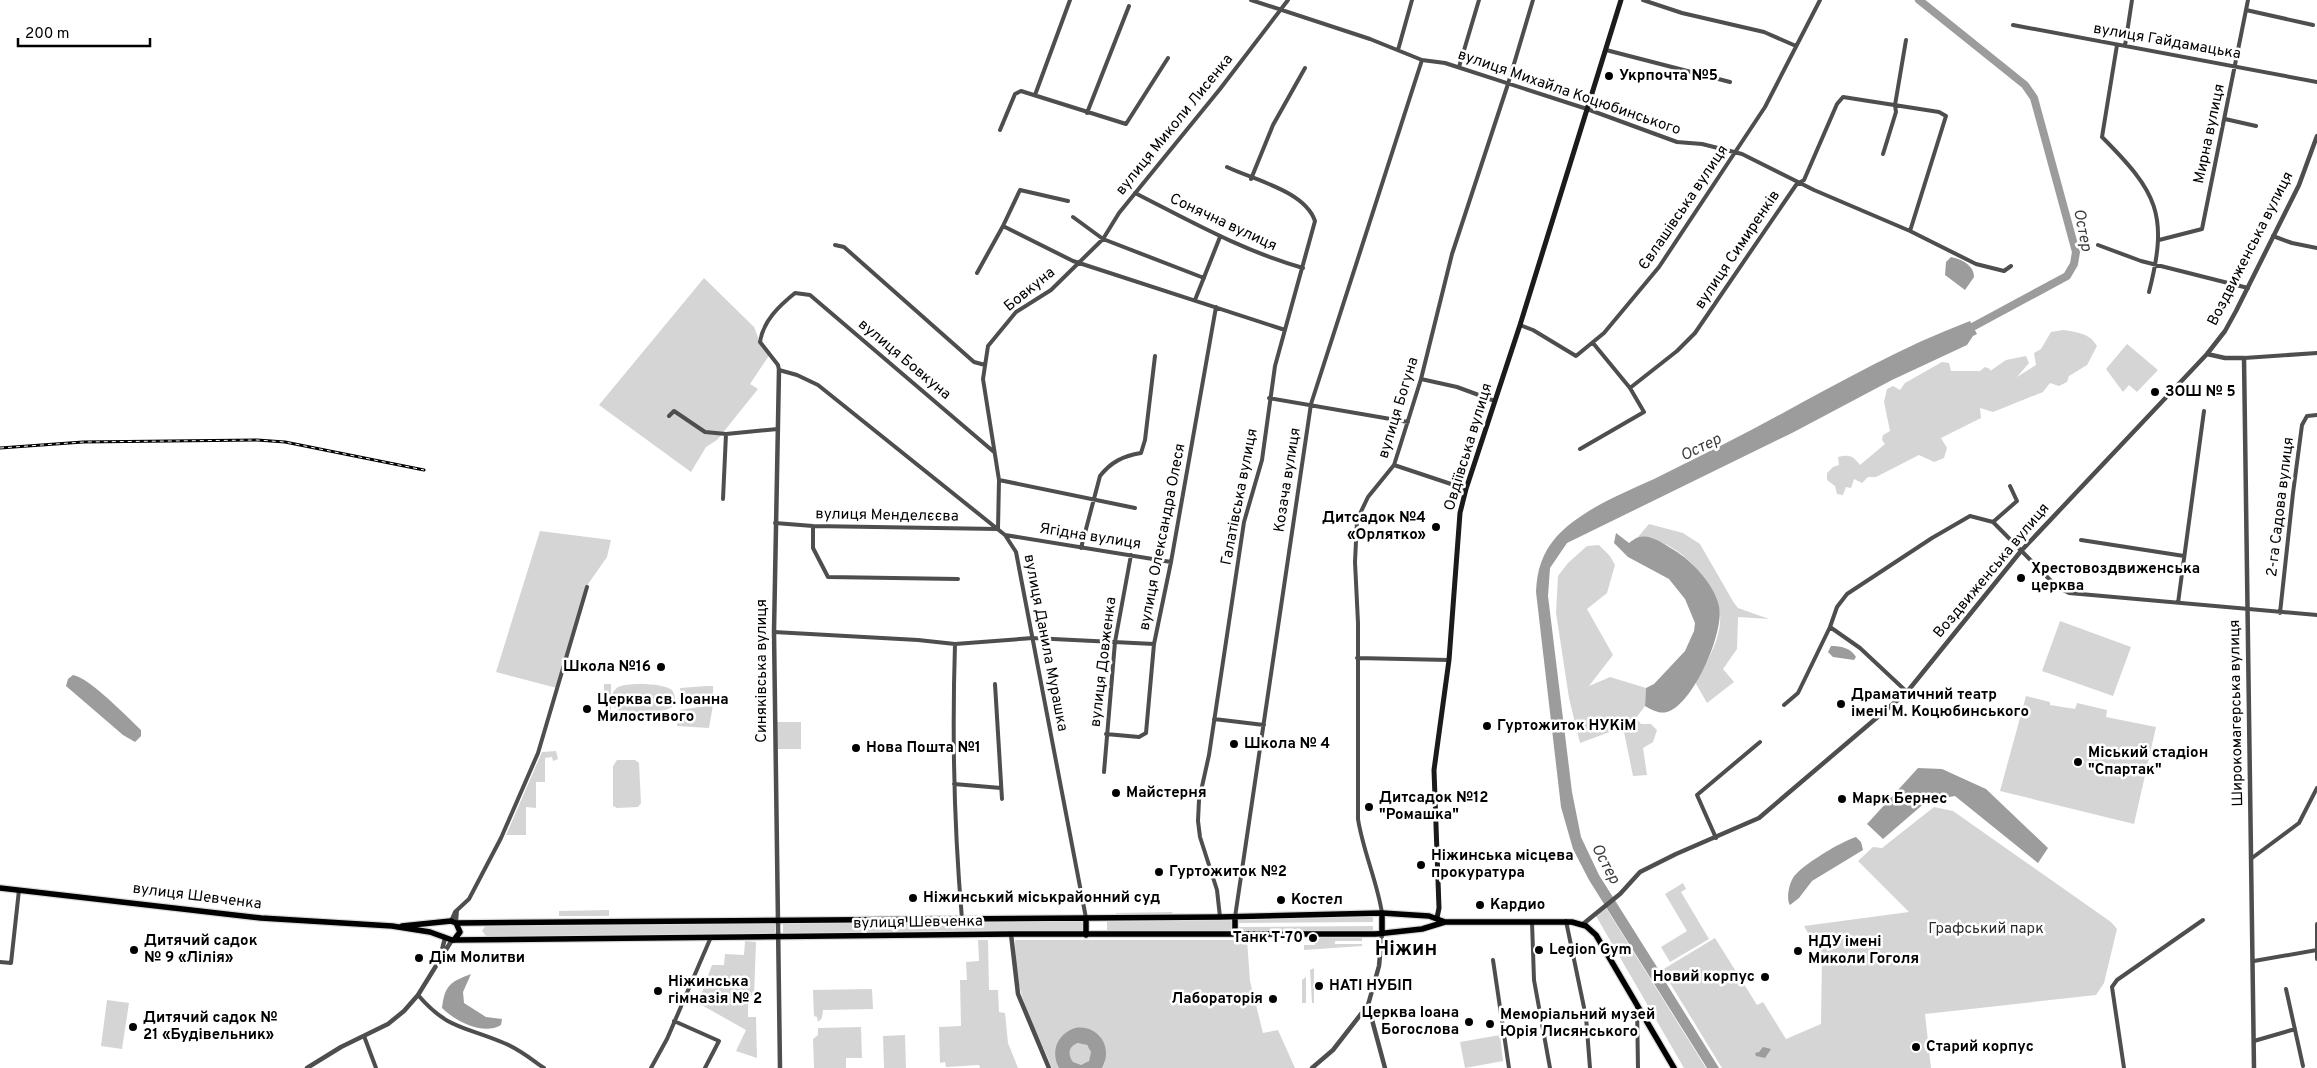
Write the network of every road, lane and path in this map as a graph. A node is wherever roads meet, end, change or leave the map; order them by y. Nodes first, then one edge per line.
1 (1070, 0) edge
2 (1251, 0) edge
3 (1288, 0) edge
4 (1412, 0) edge
5 (1479, 0) edge
6 (1533, 0) edge
7 (1621, 0) edge
8 (1642, 0) edge
9 (1820, 0) edge
10 (2132, 0) edge
11 (2248, 0) edge
12 (1129, 6) dead end
13 (1282, 10) junction
14 (2246, 10) junction
15 (2013, 25) dead end
16 (2313, 25) dead end
17 (1906, 40) dead end
18 (2117, 45) junction
19 (1796, 46) junction
20 (2125, 46) junction
21 (1398, 50) junction
22 (1606, 50) junction
23 (1168, 58) dead end
24 (1422, 60) junction
25 (2235, 66) junction
26 (1459, 67) junction
27 (1305, 68) dead end
28 (1730, 82) dead end
29 (2317, 82) edge
30 (1508, 84) junction
31 (1035, 95) junction
32 (1895, 105) junction
33 (1587, 109) junction
34 (1087, 112) junction
35 (2225, 119) junction
36 (2256, 126) dead end
37 (1000, 130) dead end
38 (2317, 136) edge
39 (1736, 154) junction
40 (1883, 154) dead end
41 (1227, 167) dead end
42 (1251, 178) junction
43 (1800, 183) junction
44 (1135, 193) junction
45 (1068, 201) dead end
46 (1073, 217) dead end
47 (1003, 226) junction
48 (1910, 231) junction
49 (2273, 236) junction
50 (1220, 237) junction
51 (1103, 239) junction
52 (2159, 240) junction
53 (835, 245) dead end
54 (2098, 245) dead end
55 (2317, 248) edge
56 (1079, 262) junction
57 (2156, 263) junction
58 (2011, 266) dead end
59 (1303, 268) junction
60 (977, 272) dead end
61 (1204, 278) junction
62 (2248, 288) junction
63 (2149, 292) dead end
64 (1195, 300) junction
65 (1216, 307) junction
66 (1520, 325) junction
67 (1285, 330) junction
68 (1593, 343) junction
69 (2317, 353) edge
70 (2207, 354) junction
71 (1155, 356) dead end
72 (2244, 358) junction
73 (986, 365) junction
74 (779, 370) junction
75 (1421, 379) junction
76 (1630, 388) junction
77 (1269, 398) junction
78 (1496, 401) junction
79 (1312, 404) junction
80 (2204, 411) dead end
81 (2317, 415) edge
82 (669, 416) dead end
83 (1408, 422) junction
84 (778, 429) junction
85 (726, 434) junction
86 (1580, 449) dead end
87 (994, 452) junction
88 (1394, 465) junction
89 (999, 480) junction
90 (2010, 486) dead end
91 (1466, 489) junction
92 (723, 499) dead end
93 (1092, 500) junction
94 (1135, 508) dead end
95 (1993, 522) junction
96 (775, 523) junction
97 (813, 526) junction
98 (998, 529) junction
99 (1005, 535) junction
100 (2081, 540) dead end
101 (1081, 548) junction
102 (2021, 551) junction
103 (1131, 555) junction
104 (2184, 556) junction
105 (1171, 562) junction
106 (958, 579) dead end
107 (586, 586) dead end
108 (2178, 603) junction
109 (2248, 610) junction
110 (2280, 613) junction
111 (2317, 615) edge
112 (1830, 627) junction
113 (774, 632) junction
114 (1033, 638) junction
115 (1115, 642) junction
116 (955, 644) junction
117 (1154, 644) junction
118 (1357, 658) junction
119 (1449, 660) junction
120 (995, 684) dead end
121 (1907, 692) junction
122 (1784, 705) dead end
123 (1214, 719) junction
124 (1264, 725) junction
125 (1106, 734) junction
126 (1760, 742) dead end
127 (1104, 772) dead end
128 (954, 784) junction
129 (1000, 788) junction
130 (2317, 788) edge
131 (2316, 798) edge
132 (1002, 799) dead end
133 (1716, 838) junction
134 (2252, 858) junction
135 (0, 888) edge
136 (19, 890) junction
137 (1382, 913) junction
138 (1235, 917) junction
139 (1086, 918) junction
140 (1220, 918) junction
141 (1437, 918) junction
142 (962, 919) junction
143 (778, 920) junction
144 (2204, 920) dead end
145 (1532, 921) junction
146 (1569, 921) junction
147 (1445, 922) junction
148 (452, 923) junction
149 (1582, 924) junction
150 (2317, 924) edge
151 (392, 926) junction
152 (1436, 926) junction
153 (1382, 933) junction
154 (1011, 934) junction
155 (1235, 934) junction
156 (1086, 935) junction
157 (711, 936) junction
158 (778, 936) junction
159 (444, 938) junction
160 (453, 940) junction
161 (2316, 950) edge
162 (441, 955) junction
163 (2317, 959) edge
164 (1493, 960) dead end
165 (2254, 961) junction
166 (0, 962) edge
167 (2286, 988) dead end
168 (418, 994) junction
169 (1637, 1004) junction
170 (1368, 1005) junction
171 (674, 1021) junction
172 (2295, 1029) junction
173 (364, 1036) junction
174 (2254, 1041) junction
175 (2303, 1066) dead end
176 (307, 1068) edge
177 (376, 1068) edge
178 (544, 1068) edge
179 (651, 1068) edge
180 (705, 1068) edge
181 (780, 1068) edge
182 (1049, 1068) edge
183 (1312, 1068) edge
184 (1385, 1068) edge
185 (1509, 1068) edge
186 (1550, 1068) edge
187 (1590, 1068) edge
188 (1638, 1068) edge
189 (1674, 1068) edge
190 (2124, 1068) edge
191 (2254, 1068) edge

1 - 31 street
2 - 13 street, вулиця Михайла Коцюбинського
3 - 13 street, вулиця Миколи Лисенка
4 - 21 street
5 - 26 street
6 - 30 street, вулиця Богуна
7 - 22 main road, Овдіївська вулиця
8 - 19 street
9 - 19 street, Євлашівська вулиця
10 - 20 street
11 - 14 street, Мирна вулиця
12 - 34 street
13 - 21 street, вулиця Михайла Коцюбинського
13 - 44 street, вулиця Миколи Лисенка
14 - 16 street
14 - 25 street, Мирна вулиця
15 - 18 street, вулиця Гайдамацька
17 - 32 street
18 - 20 street, вулиця Гайдамацька
18 - 52 street
19 - 39 street, Євлашівська вулиця
20 - 25 street, вулиця Гайдамацька
21 - 24 street, вулиця Михайла Коцюбинського
22 - 28 street
22 - 33 main road, Овдіївська вулиця
23 - 34 street
24 - 26 street, вулиця Михайла Коцюбинського
24 - 79 street, Козача вулиця
25 - 29 street, вулиця Гайдамацька
25 - 35 street, Мирна вулиця
26 - 30 street, вулиця Михайла Коцюбинського
27 - 42 street
30 - 33 street, вулиця Михайла Коцюбинського
30 - 75 street, вулиця Богуна
31 - 34 street
31 - 37 street
32 - 40 street
32 - 43 street, вулиця Симиренків
32 - 48 street
33 - 39 street, вулиця Михайла Коцюбинського
33 - 66 main road, Овдіївська вулиця
35 - 36 street
35 - 52 street, Мирна вулиця
38 - 49 street, Воздвиженська вулиця
39 - 43 street, вулиця Михайла Коцюбинського
39 - 68 street, Євлашівська вулиця
41 - 42 street, Галатівська вулиця
42 - 59 street, Галатівська вулиця
43 - 48 street, вулиця Михайла Коцюбинського
43 - 76 street, вулиця Симиренків
44 - 50 street, Сонячна вулиця
44 - 51 street, вулиця Миколи Лисенка
45 - 47 street
46 - 51 street
47 - 56 street
47 - 60 street
48 - 58 street, вулиця Михайла Коцюбинського
49 - 55 street
49 - 62 street, Воздвиженська вулиця
50 - 59 street, Сонячна вулиця
50 - 61 street
51 - 56 street, вулиця Миколи Лисенка
51 - 61 street
52 - 57 street
53 - 73 street
54 - 57 street
56 - 64 street
56 - 73 street, Бовкуна
57 - 62 street
57 - 63 street
59 - 67 street, Галатівська вулиця
61 - 64 street
62 - 70 street, Воздвиженська вулиця
64 - 65 street
65 - 67 street
65 - 105 street, вулиця Олександра Олеся
66 - 68 street, Євлашівська вулиця
66 - 78 main road, Овдіївська вулиця
67 - 77 street, Галатівська вулиця
68 - 76 street
69 - 72 street
70 - 72 street
70 - 102 street, Воздвиженська вулиця
71 - 93 street
72 - 109 street, Широкомагерська вулиця
73 - 87 street, Бовкуна
74 - 84 street, Синяківська вулиця
74 - 87 street, вулиця Бовкуна
74 - 98 street, вулиця Данила Мурашка
75 - 78 street
75 - 83 street, вулиця Богуна
76 - 86 street
77 - 79 street
77 - 123 street, Галатівська вулиця
78 - 91 main road, Овдіївська вулиця
79 - 83 street
79 - 124 street, Козача вулиця
80 - 104 street
81 - 110 street, 2-га Садова вулиця
82 - 85 street
83 - 88 street, вулиця Богуна
84 - 85 street
84 - 96 street, Синяківська вулиця
85 - 92 street
87 - 89 street, Бовкуна
88 - 91 street
88 - 118 street, вулиця Богуна
89 - 93 street
89 - 98 street, Бовкуна
90 - 95 street
91 - 119 main road, Овдіївська вулиця
93 - 94 street
93 - 101 street
95 - 102 street
95 - 112 street
96 - 97 street, вулиця Менделєєва
96 - 113 street, Синяківська вулиця
97 - 98 street, вулиця Менделєєва
97 - 106 street
98 - 99 street, вулиця Данила Мурашка
99 - 101 street, Ягідна вулиця
99 - 114 street, вулиця Данила Мурашка
100 - 104 street
101 - 103 street, Ягідна вулиця
102 - 108 street
102 - 121 street, Воздвиженська вулиця
103 - 105 street, Ягідна вулиця
103 - 115 street, вулиця Довженка
104 - 108 street
105 - 117 street, вулиця Олександра Олеся
107 - 148 street
108 - 109 street
109 - 110 street
109 - 134 street, Широкомагерська вулиця
110 - 111 street
112 - 121 street
112 - 122 street
113 - 116 street
113 - 143 street, Синяківська вулиця
114 - 115 street
114 - 116 street
114 - 139 street, вулиця Данила Мурашка
115 - 117 street
115 - 125 street, вулиця Довженка
116 - 128 street
117 - 125 street, вулиця Олександра Олеся
118 - 119 street
118 - 137 street, вулиця Богуна
119 - 141 main road, Овдіївська вулиця
120 - 129 street
121 - 133 street, Воздвиженська вулиця
123 - 124 street
123 - 140 street, Галатівська вулиця
124 - 138 street, Козача вулиця
125 - 127 street, вулиця Довженка
126 - 133 street
128 - 129 street
128 - 142 street
129 - 132 street
130 - 131 street
131 - 134 street
133 - 149 street, Воздвиженська вулиця
134 - 165 street, Широкомагерська вулиця
135 - 136 main road, вулиця Шевченка
136 - 151 main road, вулиця Шевченка
136 - 166 street
137 - 138 main road, вулиця Шевченка
137 - 141 main road, вулиця Шевченка
137 - 153 main road
138 - 140 main road, вулиця Шевченка
138 - 155 main road
139 - 140 main road, вулиця Шевченка
139 - 142 main road, вулиця Шевченка
139 - 156 main road
141 - 147 main road
141 - 152 main road
142 - 143 main road, вулиця Шевченка
143 - 148 main road, вулиця Шевченка
143 - 158 street, Синяківська вулиця
144 - 190 street
145 - 146 main road
145 - 147 main road
145 - 186 street
146 - 149 main road
146 - 187 street
147 - 152 main road, вулиця Шевченка
148 - 151 main road, вулиця Шевченка
148 - 159 main road
148 - 160 main road
149 - 169 main road
150 - 161 street
151 - 159 main road, вулиця Шевченка
152 - 153 main road, вулиця Шевченка
153 - 155 main road, вулиця Шевченка
153 - 170 street
154 - 156 main road, вулиця Шевченка
154 - 158 main road, вулиця Шевченка
154 - 182 street
155 - 156 main road, вулиця Шевченка
157 - 158 main road, вулиця Шевченка
157 - 160 main road, вулиця Шевченка
157 - 171 street
158 - 181 street, Синяківська вулиця
159 - 160 main road, вулиця Шевченка
159 - 162 street
160 - 162 street
161 - 163 street
161 - 165 street
162 - 168 street
164 - 185 street
165 - 174 street, Широкомагерська вулиця
167 - 172 street
168 - 173 street
168 - 178 street
169 - 188 street
169 - 189 main road
170 - 183 street
170 - 184 street
171 - 179 street
171 - 180 street
172 - 174 street
172 - 175 street
173 - 176 street
173 - 177 street
174 - 191 street, Широкомагерська вулиця

